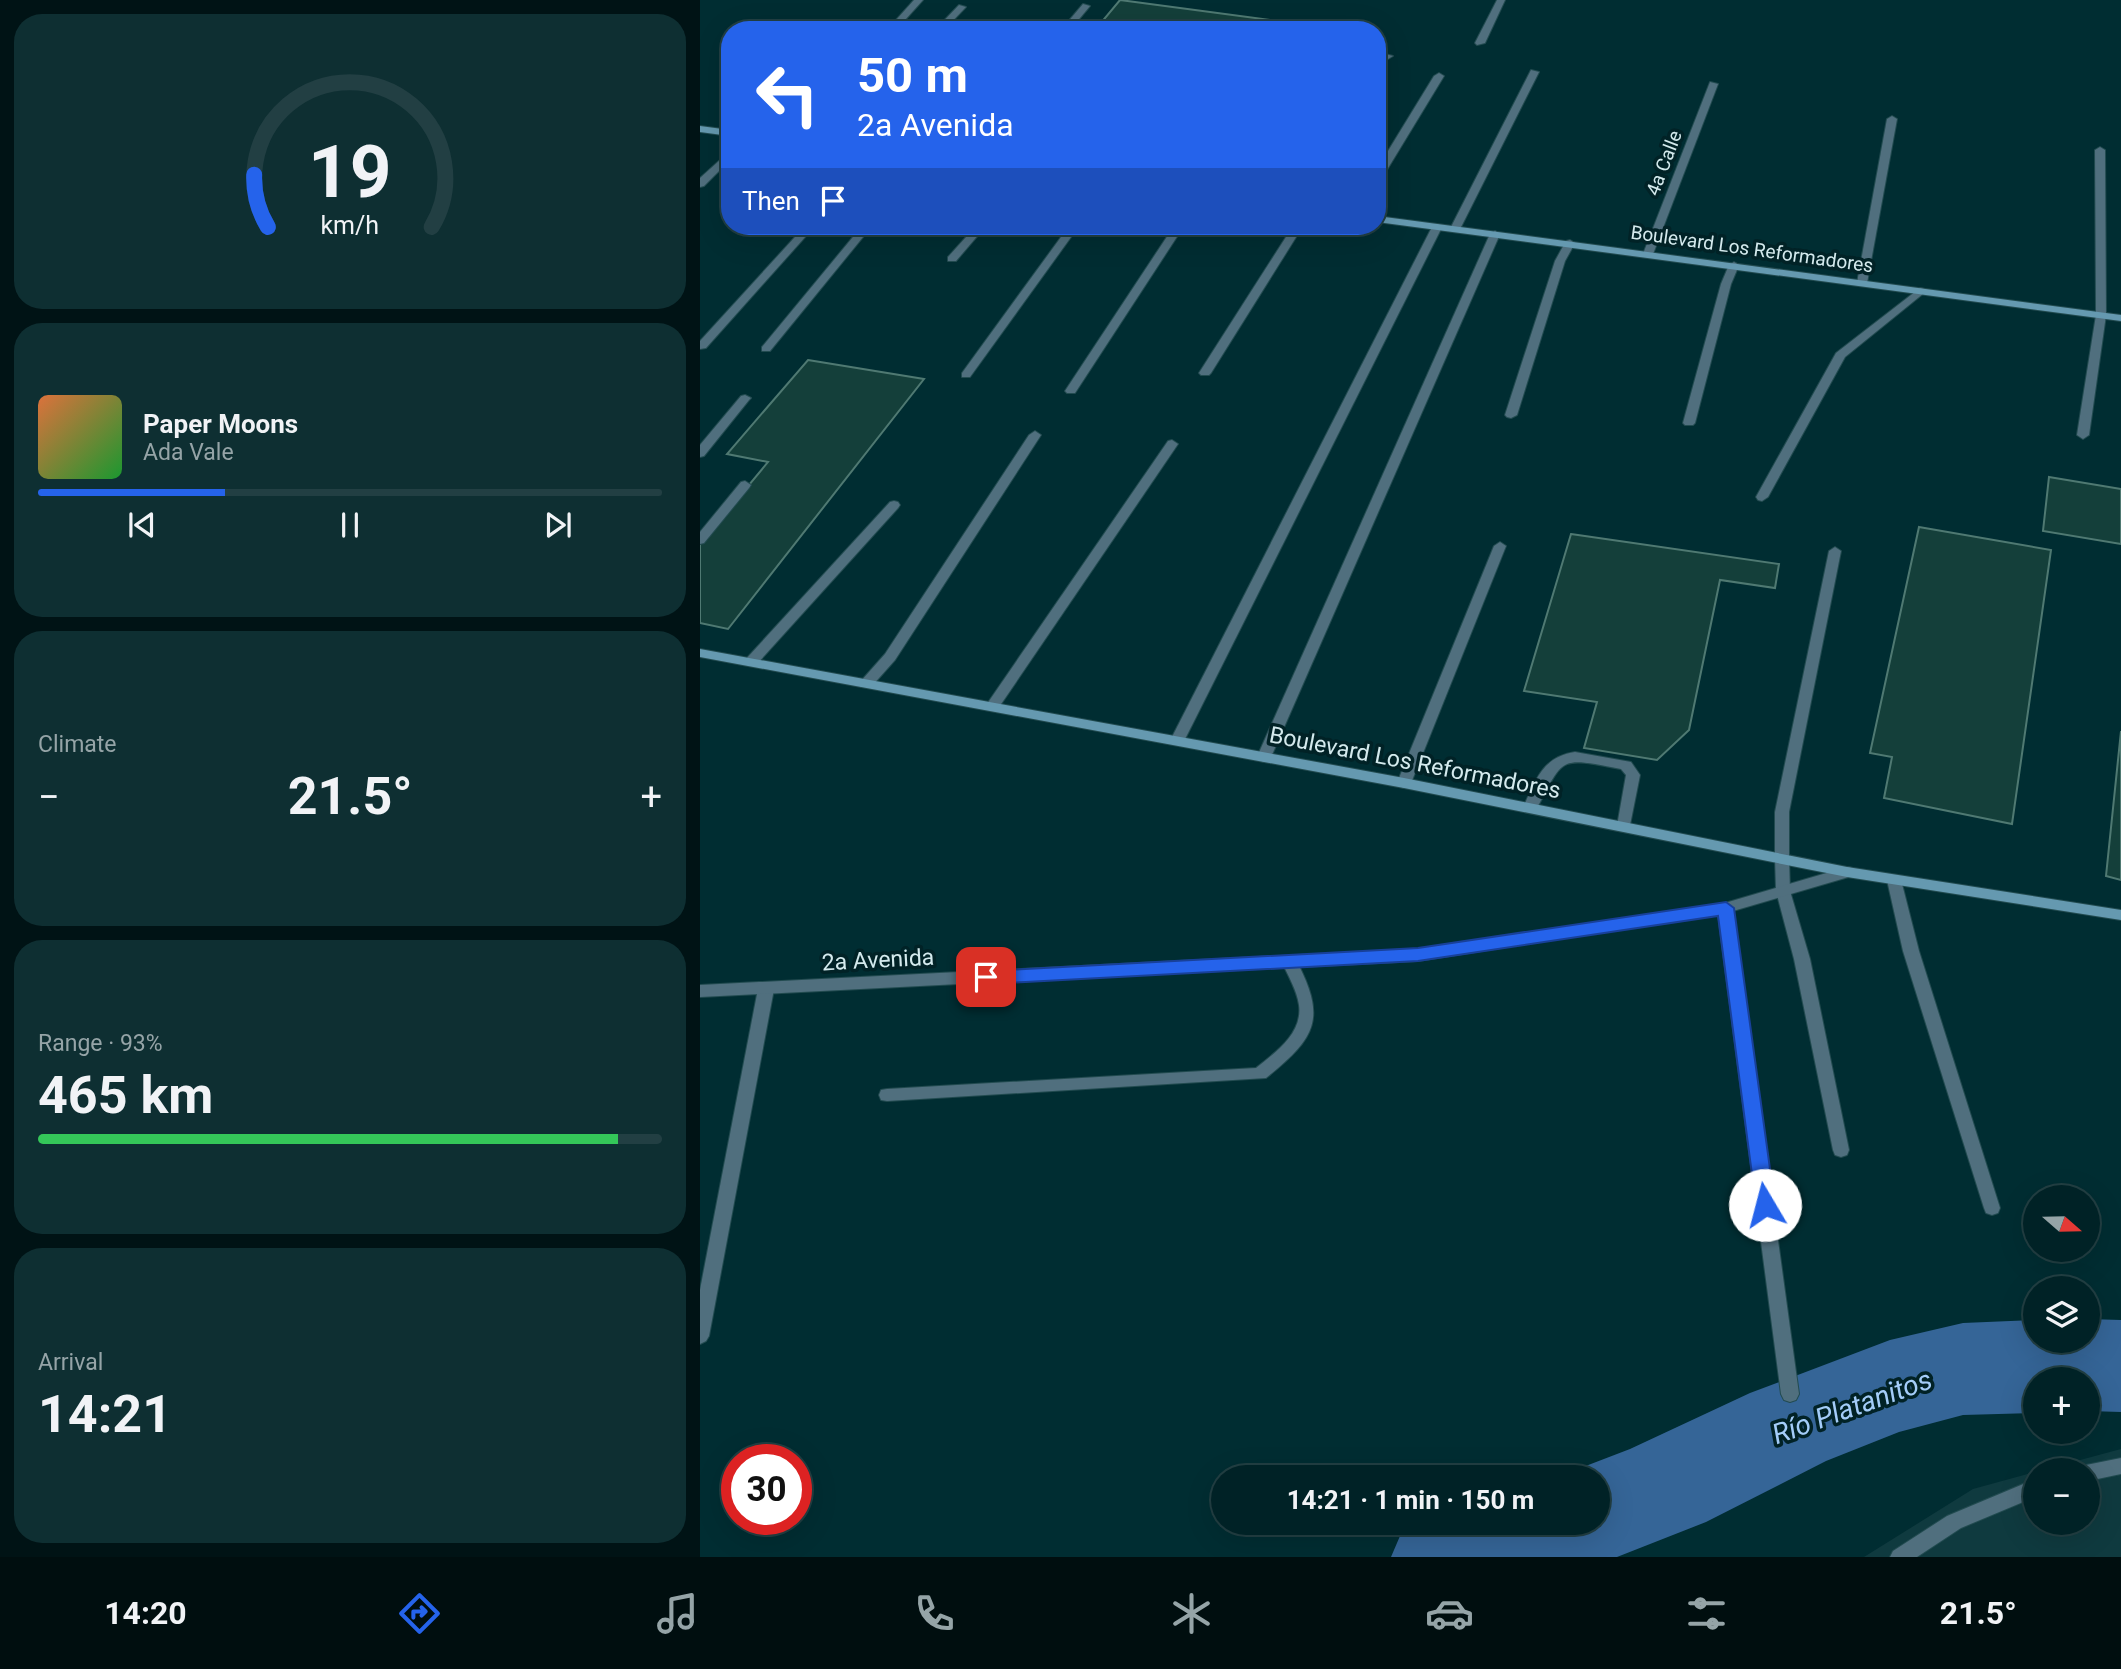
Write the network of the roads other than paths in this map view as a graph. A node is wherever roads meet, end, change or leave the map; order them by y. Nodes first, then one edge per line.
1 (919, 0) edge
2 (1501, 0) edge
3 (1086, 6) dead end
4 (962, 7) dead end
5 (899, 21) edge
6 (948, 21) edge
7 (1073, 21) edge
8 (1480, 43) dead end
9 (1534, 72) dead end
10 (1439, 76) dead end
11 (1713, 84) dead end
12 (1892, 119) dead end
13 (700, 129) edge
14 (721, 132) edge
15 (2100, 150) dead end
16 (1386, 163) edge
17 (721, 164) edge
18 (700, 184) edge
19 (1386, 220) edge
20 (1437, 227) junction
21 (1455, 229) junction
22 (1495, 234) junction
23 (802, 235) edge
24 (860, 235) edge
25 (973, 235) edge
26 (1067, 235) edge
27 (1173, 235) edge
28 (1292, 235) edge
29 (1570, 243) junction
30 (1648, 254) junction
31 (951, 259) dead end
32 (1734, 265) junction
33 (1862, 283) junction
34 (1920, 292) junction
35 (2101, 315) junction
36 (2121, 318) edge
37 (702, 346) dead end
38 (766, 349) dead end
39 (1205, 373) dead end
40 (965, 375) dead end
41 (1071, 391) dead end
42 (745, 398) dead end
43 (1511, 415) dead end
44 (1689, 423) dead end
45 (1035, 435) dead end
46 (2083, 435) dead end
47 (1172, 444) dead end
48 (700, 453) edge
49 (745, 485) dead end
50 (1762, 497) dead end
51 (894, 505) dead end
52 (700, 540) edge
53 (1500, 546) dead end
54 (1835, 551) dead end
55 (700, 653) edge
56 (751, 662) junction
57 (866, 684) junction
58 (992, 707) junction
59 (1177, 741) junction
60 (1264, 757) junction
61 (1404, 783) junction
62 (1530, 808) junction
63 (1624, 826) junction
64 (1782, 858) junction
65 (1847, 872) junction
66 (1894, 880) junction
67 (1783, 891) junction
68 (1726, 908) junction
69 (2121, 915) edge
70 (1290, 962) junction
71 (766, 989) junction
72 (700, 992) edge
73 (887, 1095) dead end
74 (1841, 1150) dead end
75 (1992, 1208) dead end
76 (700, 1336) edge
77 (1790, 1394) dead end
78 (2121, 1466) edge
79 (2100, 1470) edge
80 (2023, 1493) edge
81 (1900, 1557) edge

1 - 5 street
2 - 8 street
3 - 7 street
4 - 6 street
9 - 21 street
10 - 16 street
11 - 30 street, 4a Calle
12 - 33 street
13 - 14 main road
15 - 35 street
17 - 18 street
19 - 20 main road, Boulevard Los Reformadores
20 - 21 main road, Boulevard Los Reformadores
20 - 59 street
21 - 22 main road, Boulevard Los Reformadores
22 - 29 main road, Boulevard Los Reformadores
22 - 60 street
23 - 37 street
24 - 38 street
25 - 31 street
26 - 40 street
27 - 41 street
28 - 39 street
29 - 30 main road, Boulevard Los Reformadores
29 - 43 street
30 - 32 main road, Boulevard Los Reformadores
32 - 33 main road, Boulevard Los Reformadores
32 - 44 street
33 - 34 main road, Boulevard Los Reformadores
34 - 35 main road, Boulevard Los Reformadores
34 - 50 street
35 - 36 main road, Boulevard Los Reformadores
35 - 46 street
42 - 48 street
45 - 57 street
47 - 58 street
49 - 52 street
51 - 56 street
53 - 61 street
54 - 64 street
55 - 56 main road, Boulevard Los Reformadores
56 - 57 main road, Boulevard Los Reformadores
57 - 58 main road, Boulevard Los Reformadores
58 - 59 main road, Boulevard Los Reformadores
59 - 60 main road, Boulevard Los Reformadores
60 - 61 main road, Boulevard Los Reformadores
61 - 62 main road, Boulevard Los Reformadores
62 - 63 main road, Boulevard Los Reformadores
62 - 63 street
63 - 64 main road, Boulevard Los Reformadores
64 - 65 main road, Boulevard Los Reformadores
64 - 67 street
65 - 66 main road, Boulevard Los Reformadores
65 - 67 street, 2a Avenida
66 - 69 main road, Boulevard Los Reformadores
66 - 75 street
67 - 68 street, 2a Avenida
67 - 74 street
68 - 70 street, 2a Avenida
68 - 77 street
70 - 71 street, 2a Avenida
70 - 73 street
71 - 72 street, 2a Avenida
71 - 76 street
78 - 79 street
80 - 81 street

